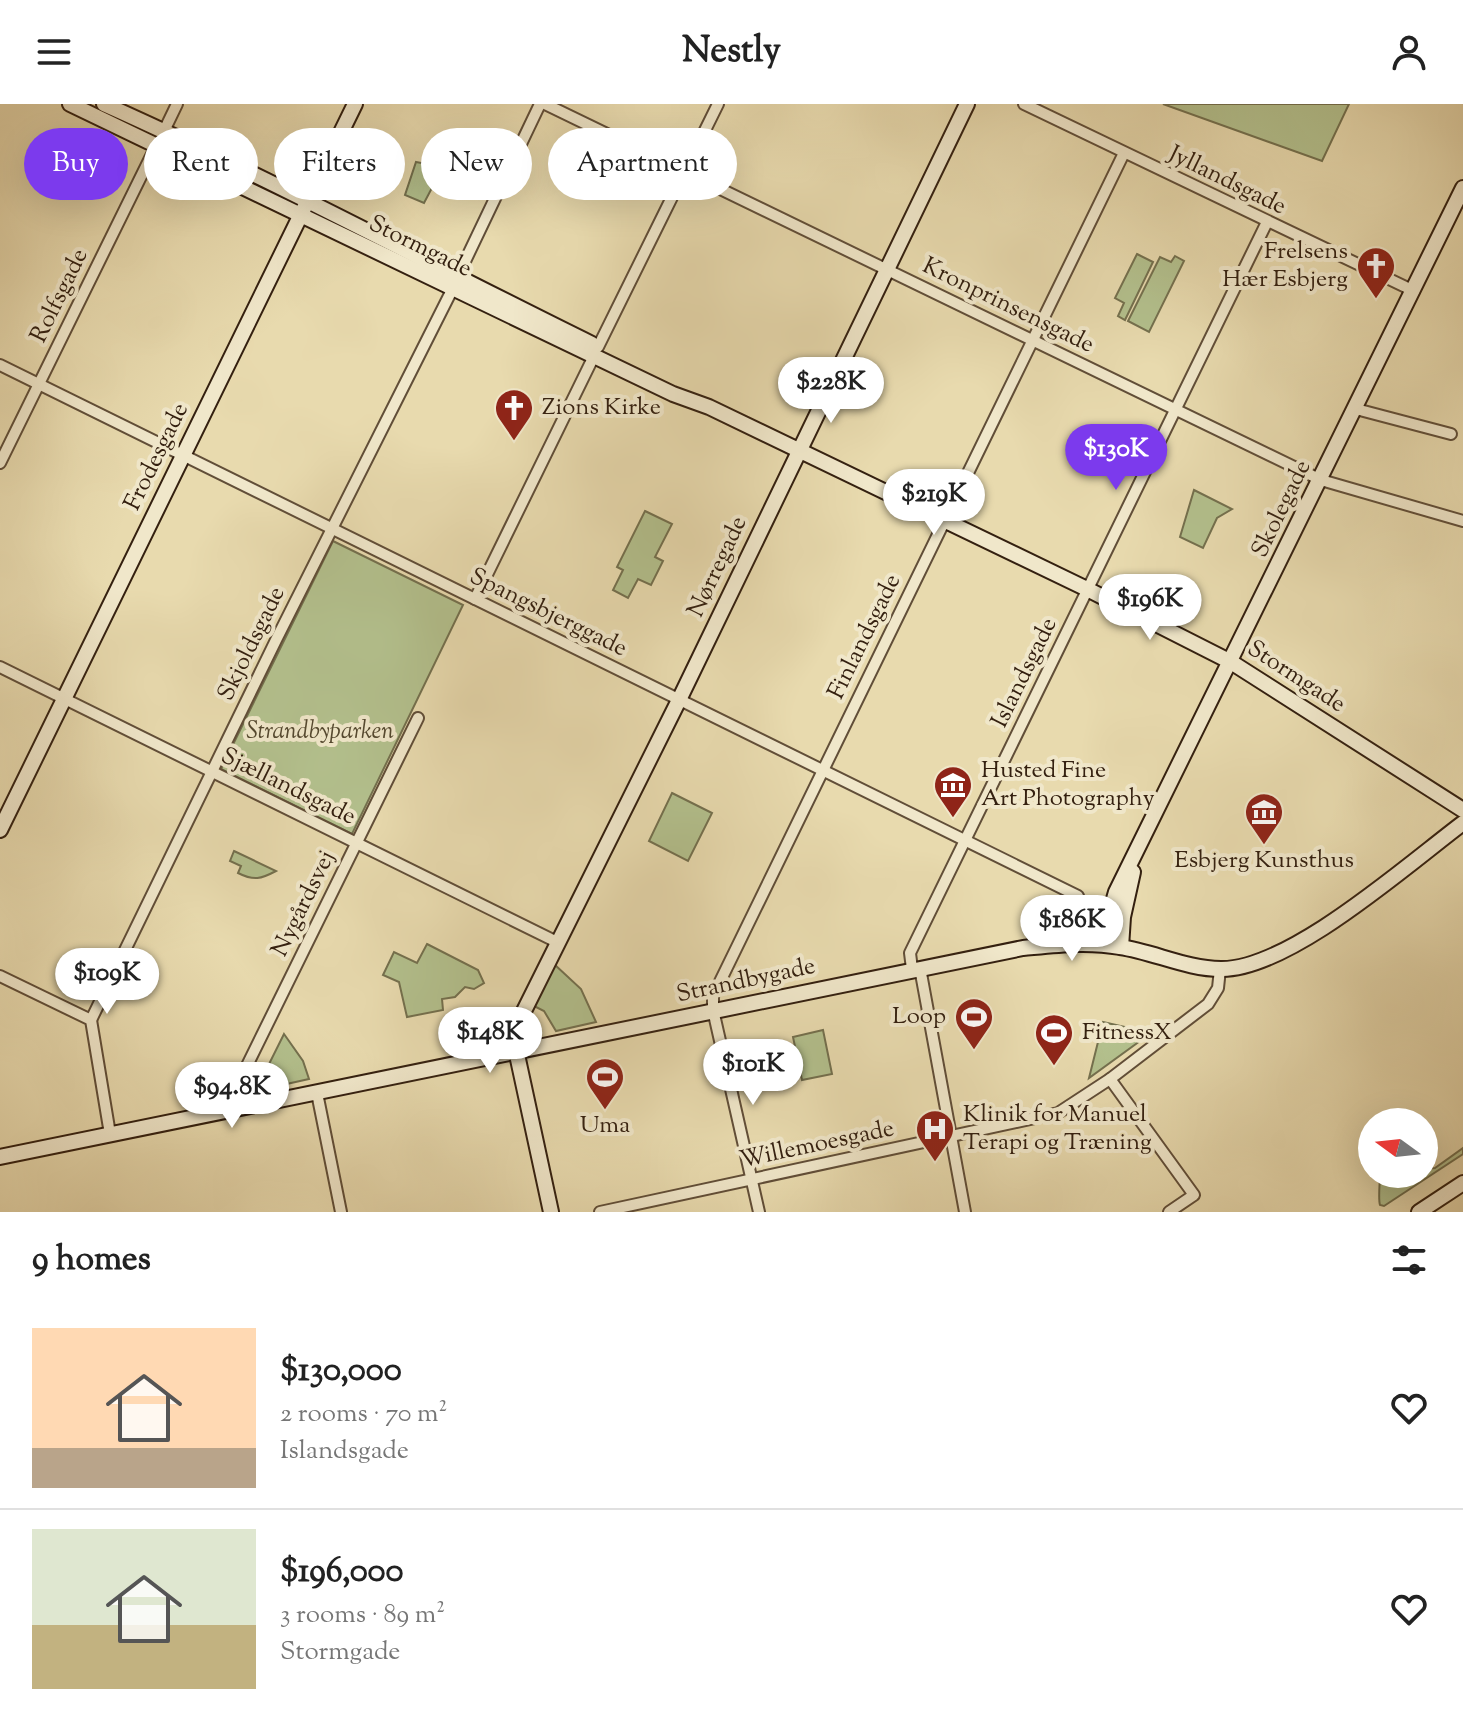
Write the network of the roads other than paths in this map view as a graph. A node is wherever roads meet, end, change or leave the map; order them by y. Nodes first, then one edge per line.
1 (70, 104) edge
2 (104, 104) edge
3 (177, 104) edge
4 (355, 104) edge
5 (542, 104) edge
6 (718, 104) edge
7 (967, 104) edge
8 (1024, 104) edge
9 (157, 128) edge
10 (165, 128) edge
11 (594, 128) edge
12 (705, 128) edge
13 (144, 140) edge
14 (1124, 153) junction
15 (144, 170) edge
16 (258, 182) edge
17 (258, 188) edge
18 (1463, 188) edge
19 (737, 195) edge
20 (669, 200) edge
21 (304, 207) junction
22 (1267, 222) junction
23 (886, 269) junction
24 (455, 283) junction
25 (1414, 291) junction
26 (1033, 340) junction
27 (596, 351) junction
28 (0, 365) edge
29 (39, 384) junction
30 (1356, 409) junction
31 (1176, 410) junction
32 (1451, 434) dead end
33 (798, 450) junction
34 (183, 455) junction
35 (0, 463) edge
36 (1321, 480) junction
37 (944, 521) junction
38 (1463, 521) edge
39 (331, 529) junction
40 (1087, 589) junction
41 (475, 599) junction
42 (1231, 662) junction
43 (0, 667) edge
44 (64, 698) junction
45 (679, 700) junction
46 (418, 718) dead end
47 (822, 770) junction
48 (213, 772) junction
49 (1463, 810) edge
50 (1463, 823) edge
51 (0, 830) edge
52 (966, 841) junction
53 (357, 843) junction
54 (1139, 849) junction
55 (1078, 896) dead end
56 (559, 943) junction
57 (1101, 944) junction
58 (1121, 947) junction
59 (916, 969) junction
60 (1220, 969) junction
61 (0, 976) edge
62 (713, 1010) junction
63 (91, 1020) junction
64 (516, 1050) junction
65 (1110, 1079) junction
66 (317, 1093) junction
67 (235, 1110) junction
68 (110, 1134) junction
69 (950, 1137) junction
70 (0, 1157) edge
71 (751, 1179) junction
72 (1463, 1183) edge
73 (341, 1212) edge
74 (551, 1212) edge
75 (600, 1212) edge
76 (759, 1212) edge
77 (965, 1212) edge
78 (1169, 1212) edge
79 (1419, 1212) edge

1 - 13 street, Stormgade
2 - 9 street, Stormgade
3 - 10 street
4 - 21 street, Frodesgade
5 - 11 street, Kronprinsensgade
5 - 24 street, Skjoldsgade
6 - 12 street
7 - 23 street, Nørregade
8 - 14 street, Jyllandsgade
14 - 22 street, Jyllandsgade
14 - 26 street, Finlandsgade
15 - 29 street, Rolfsgade
16 - 21 street, Stormgade
17 - 21 street, Stormgade
18 - 25 street, Skolegade
19 - 23 street, Kronprinsensgade
20 - 27 street
21 - 24 street, Stormgade
21 - 34 street, Frodesgade
22 - 25 street, Jyllandsgade
22 - 31 street, Islandsgade
23 - 26 street, Kronprinsensgade
23 - 33 street, Nørregade
24 - 27 street, Stormgade
24 - 39 street, Skjoldsgade
25 - 30 street, Skolegade
26 - 31 street, Kronprinsensgade
26 - 37 street, Finlandsgade
27 - 33 street, Stormgade
27 - 41 street
28 - 29 street, Spangsbjerggade
29 - 34 street, Spangsbjerggade
29 - 35 street, Rolfsgade
30 - 32 street
30 - 36 street, Skolegade
31 - 36 street, Kronprinsensgade
31 - 40 street, Islandsgade
33 - 37 street, Stormgade
33 - 45 street, Nørregade
34 - 39 street, Spangsbjerggade
34 - 44 street, Frodesgade
36 - 38 street, Kronprinsensgade
36 - 42 street, Skolegade
37 - 40 street, Stormgade
37 - 47 street, Finlandsgade
39 - 41 street, Spangsbjerggade
39 - 48 street, Skjoldsgade
40 - 42 street, Stormgade
40 - 52 street, Islandsgade
41 - 45 street, Spangsbjerggade
42 - 49 street, Stormgade
42 - 54 street, Skolegade
43 - 44 street, Sjællandsgade
44 - 48 street, Sjællandsgade
44 - 51 street, Frodesgade
45 - 47 street, Spangsbjerggade
45 - 56 street, Nørregade
46 - 53 street, Nygårdsvej
47 - 52 street, Spangsbjerggade
47 - 62 street, Finlandsgade
48 - 53 street, Sjællandsgade
48 - 63 street, Skjoldsgade
50 - 60 street, Strandbygade
52 - 55 street, Spangsbjerggade
52 - 59 street, Islandsgade
53 - 56 street, Sjællandsgade
53 - 67 street, Nygårdsvej
54 - 57 street, Skolegade
54 - 58 street, Skolegade
56 - 64 street, Nørregade
57 - 58 street, Strandbygade
57 - 59 street, Strandbygade
58 - 60 street, Strandbygade
59 - 62 street, Strandbygade
59 - 69 street
60 - 65 street, Willemoesgade
61 - 63 street
62 - 64 street, Strandbygade
62 - 71 street
63 - 68 street
64 - 66 street, Strandbygade
64 - 74 street
65 - 69 street, Willemoesgade
65 - 78 street
66 - 67 street, Strandbygade
66 - 73 street
67 - 68 street, Strandbygade
68 - 70 street, Strandbygade
69 - 71 street, Willemoesgade
69 - 77 street
71 - 75 street, Willemoesgade
71 - 76 street
72 - 79 street

